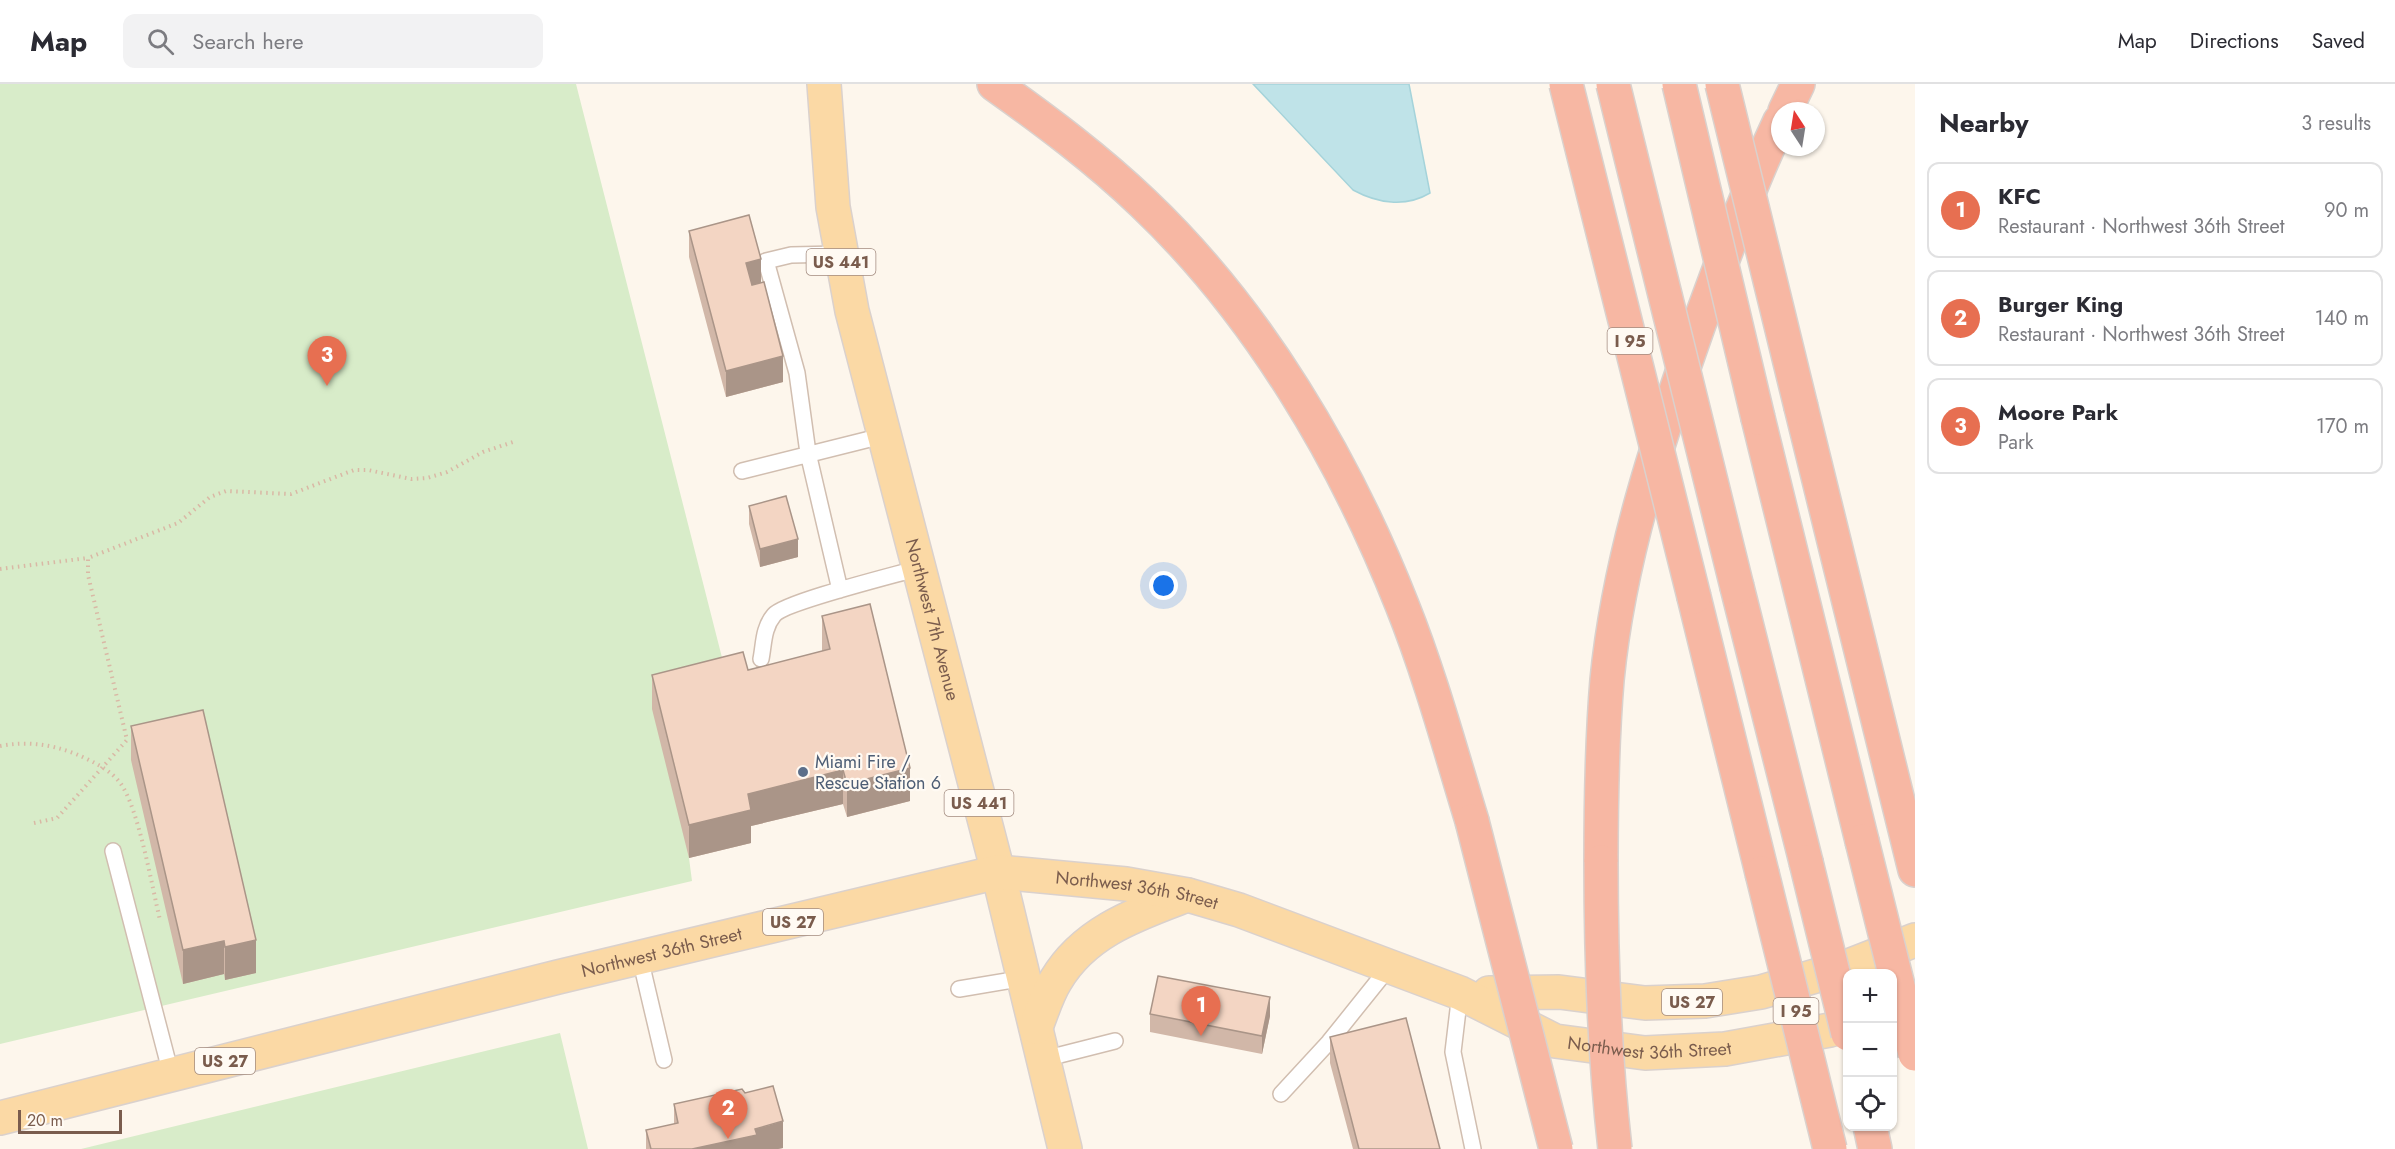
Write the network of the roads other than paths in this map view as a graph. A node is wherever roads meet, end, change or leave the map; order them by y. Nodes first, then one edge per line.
1 (824, 84) edge
2 (994, 84) edge
3 (1566, 84) edge
4 (1612, 84) edge
5 (1679, 84) edge
6 (1722, 84) edge
7 (1798, 84) edge
8 (1789, 102) edge
9 (1771, 144) edge
10 (839, 254) junction
11 (882, 436) junction
12 (808, 453) junction
13 (742, 471) dead end
14 (919, 568) junction
15 (840, 590) junction
16 (761, 659) dead end
17 (113, 851) dead end
18 (1915, 870) edge
19 (998, 872) junction
20 (1188, 895) junction
21 (1915, 940) edge
22 (640, 958) junction
23 (1390, 966) junction
24 (1025, 978) junction
25 (959, 989) dead end
26 (1461, 993) junction
27 (1915, 1002) edge
28 (1897, 1009) edge
29 (1845, 1023) edge
30 (1843, 1026) edge
31 (1036, 1027) junction
32 (1115, 1041) dead end
33 (1915, 1054) edge
34 (1044, 1059) junction
35 (664, 1060) dead end
36 (171, 1074) junction
37 (1281, 1094) dead end
38 (0, 1118) edge
39 (1871, 1131) edge
40 (1065, 1149) edge
41 (1473, 1149) edge
42 (1557, 1149) edge
43 (1615, 1149) edge
44 (1830, 1149) edge
45 (1875, 1149) edge

1 - 10 main road, Northwest 7th Avenue / US 441
2 - 42 highway, bridge
3 - 44 highway, I 95, bridge
4 - 29 highway, bridge
5 - 33 highway, bridge
6 - 18 highway, bridge
7 - 8 highway
9 - 43 highway, bridge
10 - 11 main road, Northwest 7th Avenue / US 441
10 - 12 lane
11 - 12 lane
11 - 14 main road, Northwest 7th Avenue / US 441
12 - 13 lane
12 - 15 lane
14 - 15 lane
14 - 19 main road, Northwest 7th Avenue / US 441
15 - 16 lane
17 - 36 lane
19 - 20 main road, Northwest 36th Street / US 27
19 - 22 main road, Northwest 36th Street / US 27
19 - 24 main road, Northwest 7th Avenue / US 441
20 - 23 main road, Northwest 36th Street / US 27
20 - 31 main road
21 - 26 main road, Northwest 36th Street / US 27
22 - 35 lane
22 - 36 main road, Northwest 36th Street / US 27
23 - 26 main road, Northwest 36th Street / US 27
23 - 37 lane
24 - 25 lane
24 - 31 main road, Northwest 7th Avenue / US 441
26 - 30 main road, Northwest 36th Street / US 27
26 - 41 lane
27 - 28 main road
31 - 34 main road, Northwest 7th Avenue / US 441
32 - 34 lane
34 - 40 main road, Northwest 7th Avenue / US 441
36 - 38 main road, Northwest 36th Street / US 27
39 - 45 highway

